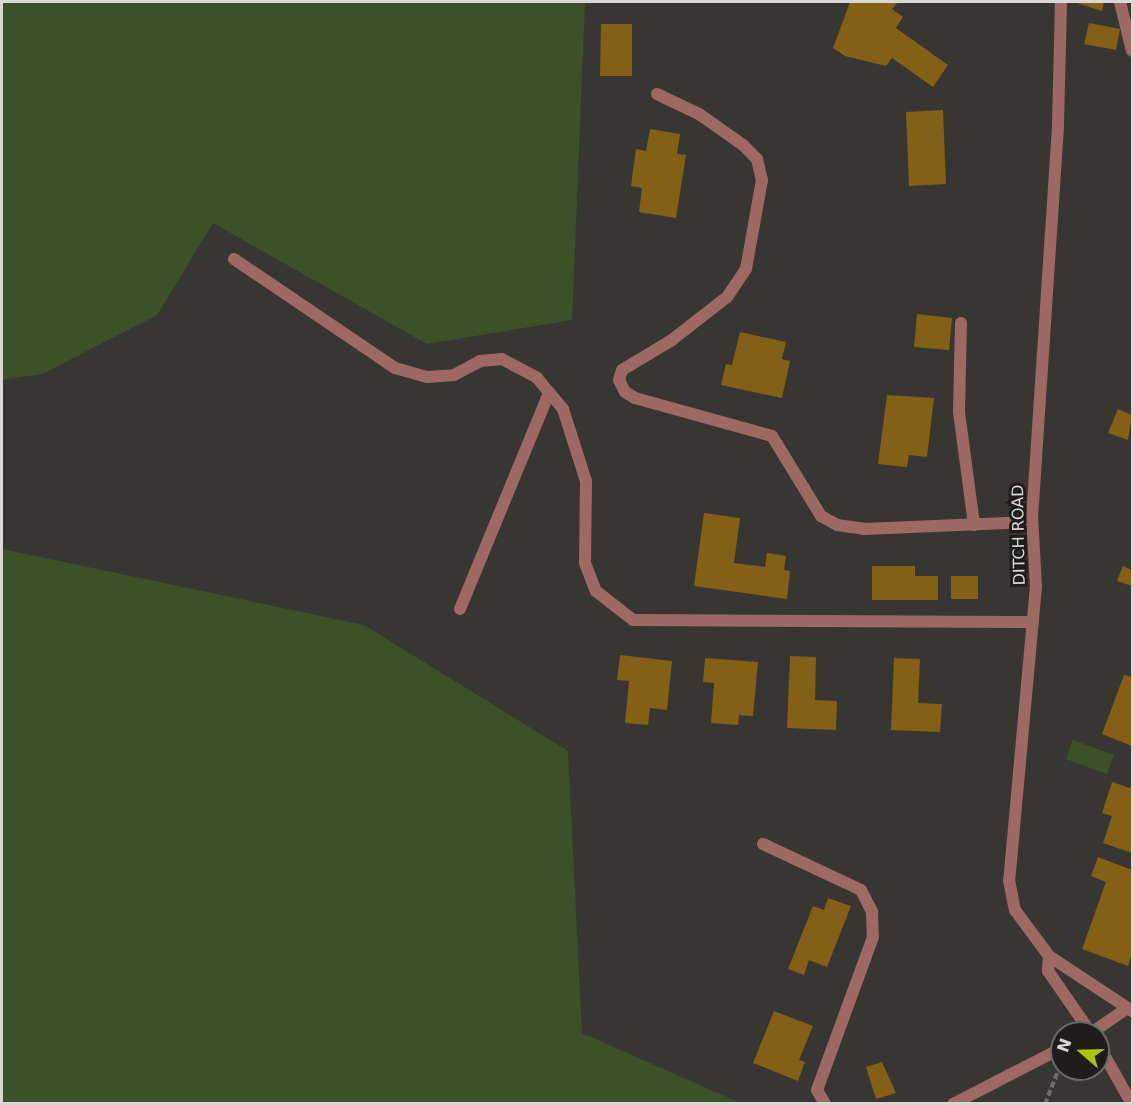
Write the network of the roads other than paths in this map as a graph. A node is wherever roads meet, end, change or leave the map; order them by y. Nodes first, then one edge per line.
1 (1061, 2) edge
2 (1120, 2) edge
3 (1132, 51) edge
4 (657, 94) dead end
5 (234, 259) dead end
6 (962, 323) dead end
7 (549, 393) junction
8 (1032, 522) junction
9 (974, 525) junction
10 (460, 609) dead end
11 (1033, 622) junction
12 (763, 844) dead end
13 (1049, 957) junction
14 (1129, 1010) edge
15 (1083, 1021) edge
16 (1110, 1022) edge
17 (1050, 1054) edge
18 (1110, 1065) edge
19 (825, 1104) edge
20 (953, 1104) edge
21 (1132, 1104) edge

1 - 8 street, DITCH ROAD
2 - 3 street
4 - 9 street
5 - 7 street
6 - 9 street
7 - 10 street
7 - 11 street
8 - 9 street
8 - 11 street, DITCH ROAD
11 - 13 street, DITCH ROAD
12 - 19 street
13 - 14 street, DITCH ROAD
13 - 15 street
14 - 16 street
17 - 20 street
18 - 21 street

